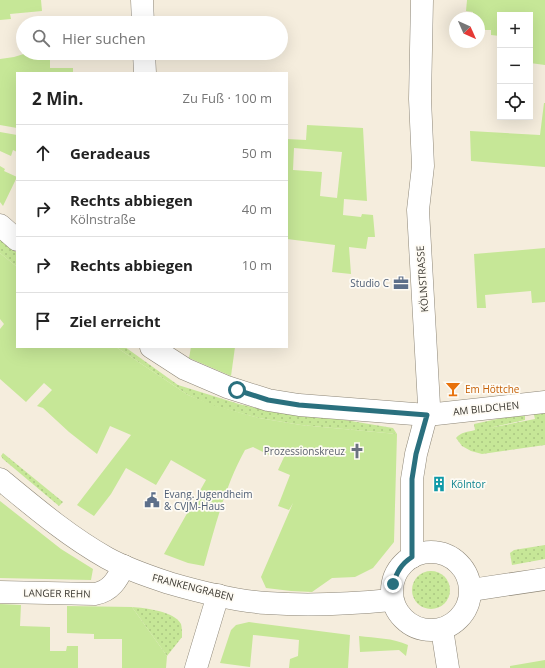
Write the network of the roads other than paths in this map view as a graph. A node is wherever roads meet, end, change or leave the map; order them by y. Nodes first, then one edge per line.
1 (142, 0) edge
2 (422, 0) edge
3 (143, 16) edge
4 (144, 60) edge
5 (145, 72) edge
6 (0, 225) edge
7 (16, 239) edge
8 (153, 348) edge
9 (545, 402) edge
10 (427, 415) junction
11 (0, 479) edge
12 (412, 557) junction
13 (124, 566) junction
14 (545, 579) edge
15 (471, 590) junction
16 (0, 592) edge
17 (218, 595) junction
18 (391, 600) junction
19 (442, 629) junction
20 (196, 668) edge
21 (448, 668) edge

1 - 3 street
2 - 10 street, KÖLNSTRASSE
4 - 5 street
6 - 7 street
8 - 10 street, AM BILDCHEN
9 - 10 street, AM BILDCHEN
10 - 12 street, KÖLNSTRASSE
11 - 13 street, FRANKENGRABEN
12 - 15 street
12 - 18 street
13 - 16 street, LANGER REHN
13 - 17 street, FRANKENGRABEN
14 - 15 street
15 - 19 street
17 - 18 street, FRANKENGRABEN
17 - 20 street
18 - 19 street
19 - 21 street

